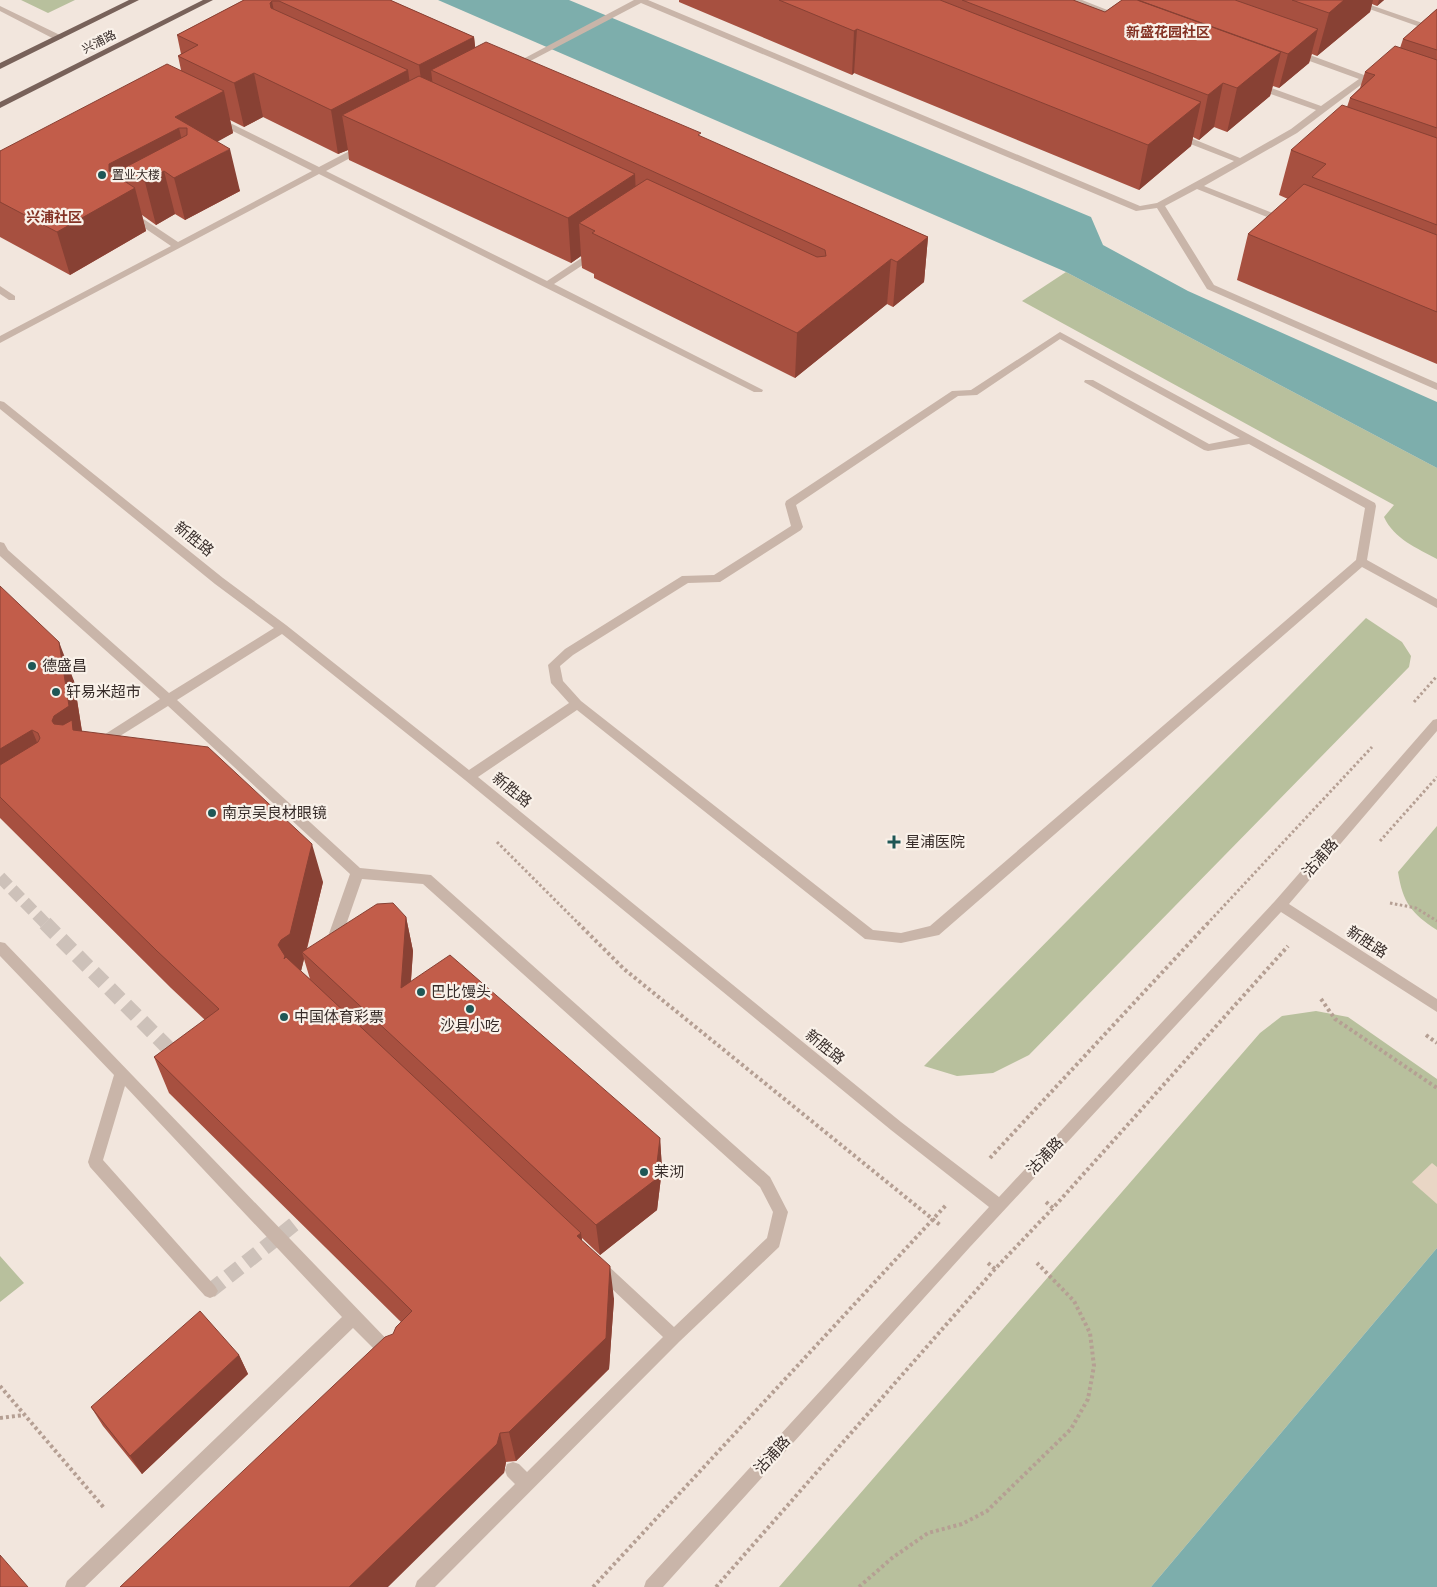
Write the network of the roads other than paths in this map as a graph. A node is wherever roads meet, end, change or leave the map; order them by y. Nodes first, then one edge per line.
1 (136, 0) edge
2 (209, 0) edge
3 (619, 0) edge
4 (641, 0) edge
5 (1074, 0) edge
6 (1348, 0) edge
7 (631, 5) junction
8 (0, 8) edge
9 (1429, 24) junction
10 (1118, 25) edge
11 (1437, 31) edge
12 (1417, 36) edge
13 (58, 38) junction
14 (1291, 52) edge
15 (0, 66) edge
16 (1380, 67) edge
17 (502, 72) edge
18 (1366, 78) junction
19 (1249, 83) edge
20 (1384, 84) edge
21 (0, 105) edge
22 (1323, 110) junction
23 (204, 113) edge
24 (1167, 132) edge
25 (368, 145) edge
26 (1241, 162) junction
27 (319, 171) junction
28 (1197, 186) junction
29 (1160, 205) junction
30 (133, 206) edge
31 (1298, 226) edge
32 (178, 246) junction
33 (606, 246) edge
34 (548, 284) junction
35 (0, 289) edge
36 (12, 298) dead end
37 (0, 340) edge
38 (1089, 382) dead end
39 (1437, 387) edge
40 (758, 390) dead end
41 (0, 404) edge
42 (1250, 440) junction
43 (1, 551) edge
44 (1360, 562) junction
45 (1437, 604) edge
46 (282, 628) junction
47 (169, 700) junction
48 (577, 704) junction
49 (1437, 723) edge
50 (91, 750) edge
51 (469, 777) junction
52 (357, 873) junction
53 (1280, 904) junction
54 (0, 947) edge
55 (328, 956) edge
56 (1437, 1006) edge
57 (122, 1073) junction
58 (1000, 1206) junction
59 (587, 1255) edge
60 (210, 1291) dead end
61 (352, 1318) junction
62 (674, 1337) junction
63 (396, 1359) edge
64 (513, 1470) dead end
65 (527, 1484) junction
66 (73, 1587) edge
67 (423, 1587) edge
68 (652, 1587) edge

1 - 13 main road, 兴浦路
2 - 21 main road, 兴浦路
3 - 7 street
4 - 7 street
4 - 29 street
5 - 10 street
6 - 9 street
7 - 17 street
8 - 13 street
9 - 11 street
9 - 12 street
13 - 15 main road, 兴浦路
14 - 18 street
16 - 18 street
18 - 20 street
18 - 22 street
19 - 22 street
22 - 26 street
23 - 27 street
24 - 26 street
25 - 27 street
26 - 28 street
27 - 32 street
27 - 34 street
28 - 29 street
28 - 31 street
29 - 39 street
30 - 32 street
32 - 37 street
33 - 34 street
34 - 40 street
35 - 36 street
38 - 42 street
41 - 46 street, 新胜路
42 - 44 street
42 - 48 street
43 - 47 street
44 - 45 street
44 - 48 street
46 - 47 street
46 - 51 street, 新胜路
47 - 50 street
47 - 52 street
48 - 51 street
49 - 53 street, 沽浦路
51 - 58 street, 新胜路
52 - 55 street
52 - 62 street
53 - 56 street, 新胜路
53 - 58 street, 沽浦路
54 - 57 street
57 - 60 street
57 - 61 street
58 - 68 street, 沽浦路
59 - 62 street
61 - 63 street
61 - 66 street
62 - 65 street
64 - 65 street
65 - 67 street

